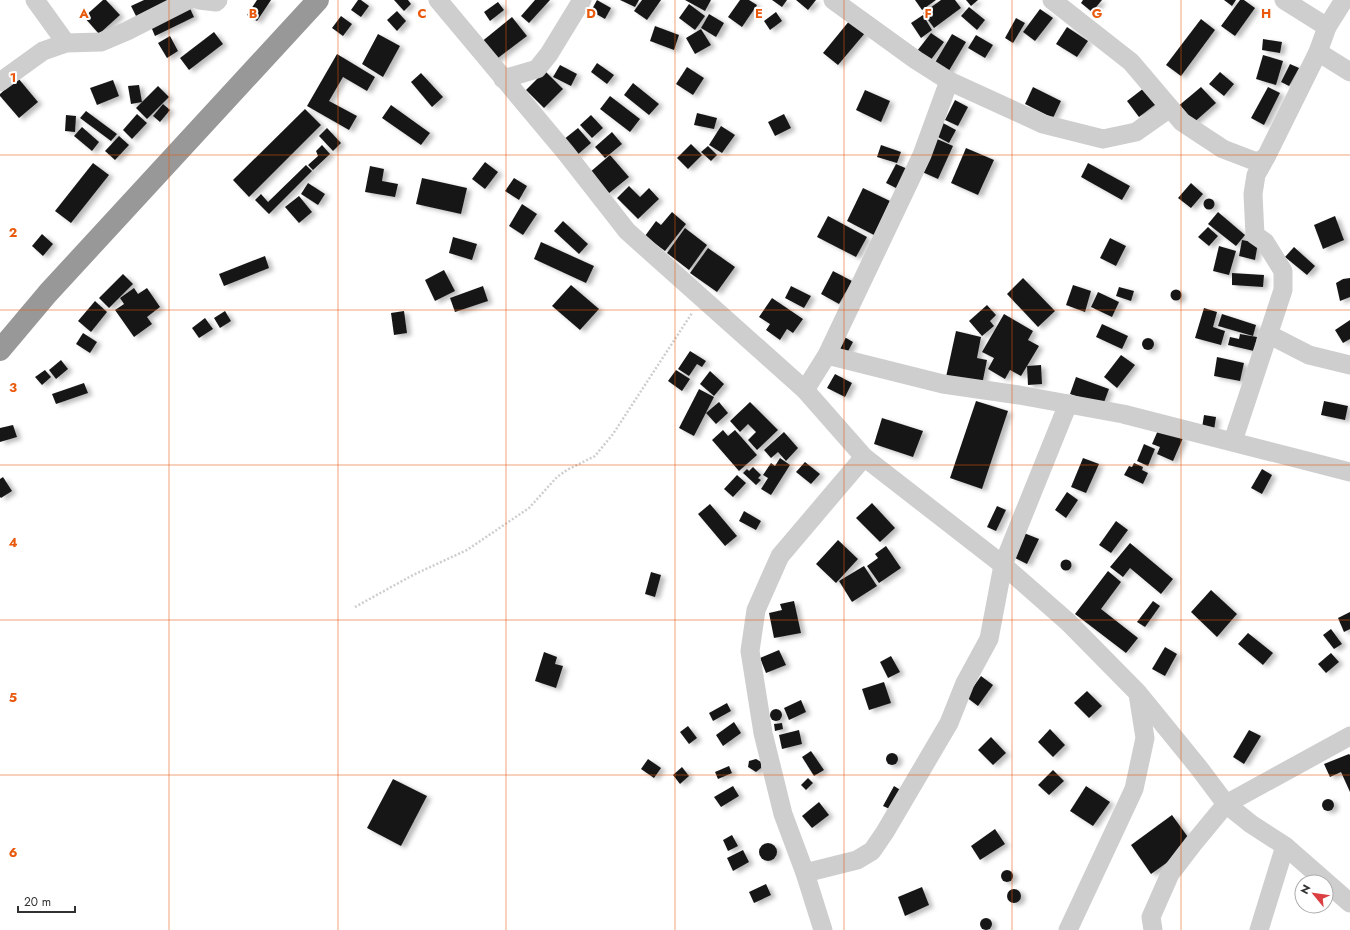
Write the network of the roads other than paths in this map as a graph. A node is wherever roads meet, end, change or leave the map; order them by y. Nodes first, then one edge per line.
1 (35, 0) edge
2 (188, 0) edge
3 (199, 0) edge
4 (218, 0) edge
5 (318, 0) edge
6 (438, 0) edge
7 (582, 0) edge
8 (833, 0) edge
9 (1052, 0) edge
10 (1284, 0) edge
11 (1344, 0) edge
12 (1327, 27) junction
13 (66, 43) junction
14 (1318, 52) junction
15 (1350, 72) edge
16 (503, 79) junction
17 (949, 81) junction
18 (0, 82) edge
19 (1170, 108) junction
20 (1266, 157) junction
21 (1268, 334) junction
22 (0, 350) edge
23 (826, 355) junction
24 (1350, 365) edge
25 (805, 390) junction
26 (1068, 404) junction
27 (1233, 441) junction
28 (864, 457) junction
29 (1350, 472) edge
30 (1003, 565) junction
31 (1138, 693) junction
32 (1350, 736) edge
33 (1226, 804) junction
34 (1285, 846) junction
35 (805, 873) junction
36 (1350, 902) edge
37 (822, 930) edge
38 (1068, 930) edge
39 (1154, 930) edge
40 (1258, 930) edge

1 - 13 street
2 - 13 street
3 - 4 street
5 - 22 highway
6 - 16 street
7 - 16 street
8 - 17 street
9 - 19 street
10 - 12 street
11 - 12 street
12 - 14 street
13 - 18 street
14 - 15 street
14 - 20 street
16 - 25 street
17 - 19 street
17 - 23 street
19 - 20 street
20 - 21 street
21 - 24 street
21 - 27 street
23 - 25 street
23 - 26 street
25 - 28 street
26 - 27 street
26 - 30 street
27 - 29 street
28 - 30 street
28 - 35 street
30 - 31 street
30 - 35 street
31 - 33 street
31 - 38 street
32 - 33 street
33 - 34 street
33 - 39 street
34 - 36 street
34 - 40 street
35 - 37 street

